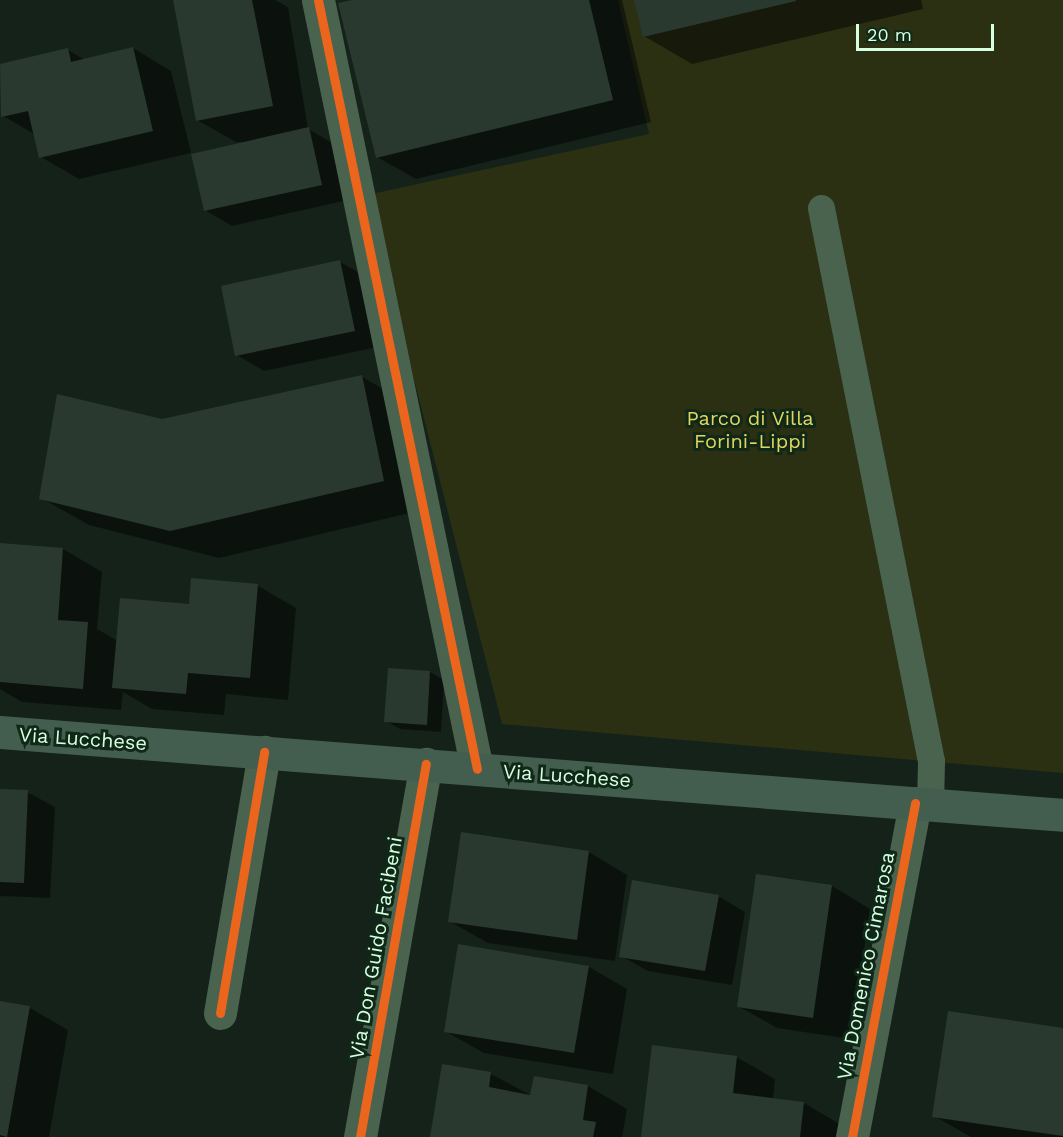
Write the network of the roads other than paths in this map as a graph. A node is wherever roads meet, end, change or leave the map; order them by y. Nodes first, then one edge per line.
1 (318, 0) edge
2 (821, 208) dead end
3 (0, 732) edge
4 (264, 752) junction
5 (426, 764) junction
6 (477, 769) junction
7 (923, 804) junction
8 (1063, 815) edge
9 (220, 1013) dead end
10 (360, 1137) edge
11 (852, 1137) edge

1 - 6 street
2 - 7 lane
3 - 4 main road, Via Lucchese
4 - 5 main road, Via Lucchese
4 - 9 street
5 - 6 main road, Via Lucchese
5 - 10 street, Via Don Guido Facibeni
6 - 7 main road, Via Lucchese
7 - 8 main road, Via Lucchese
7 - 11 street, Via Domenico Cimarosa

